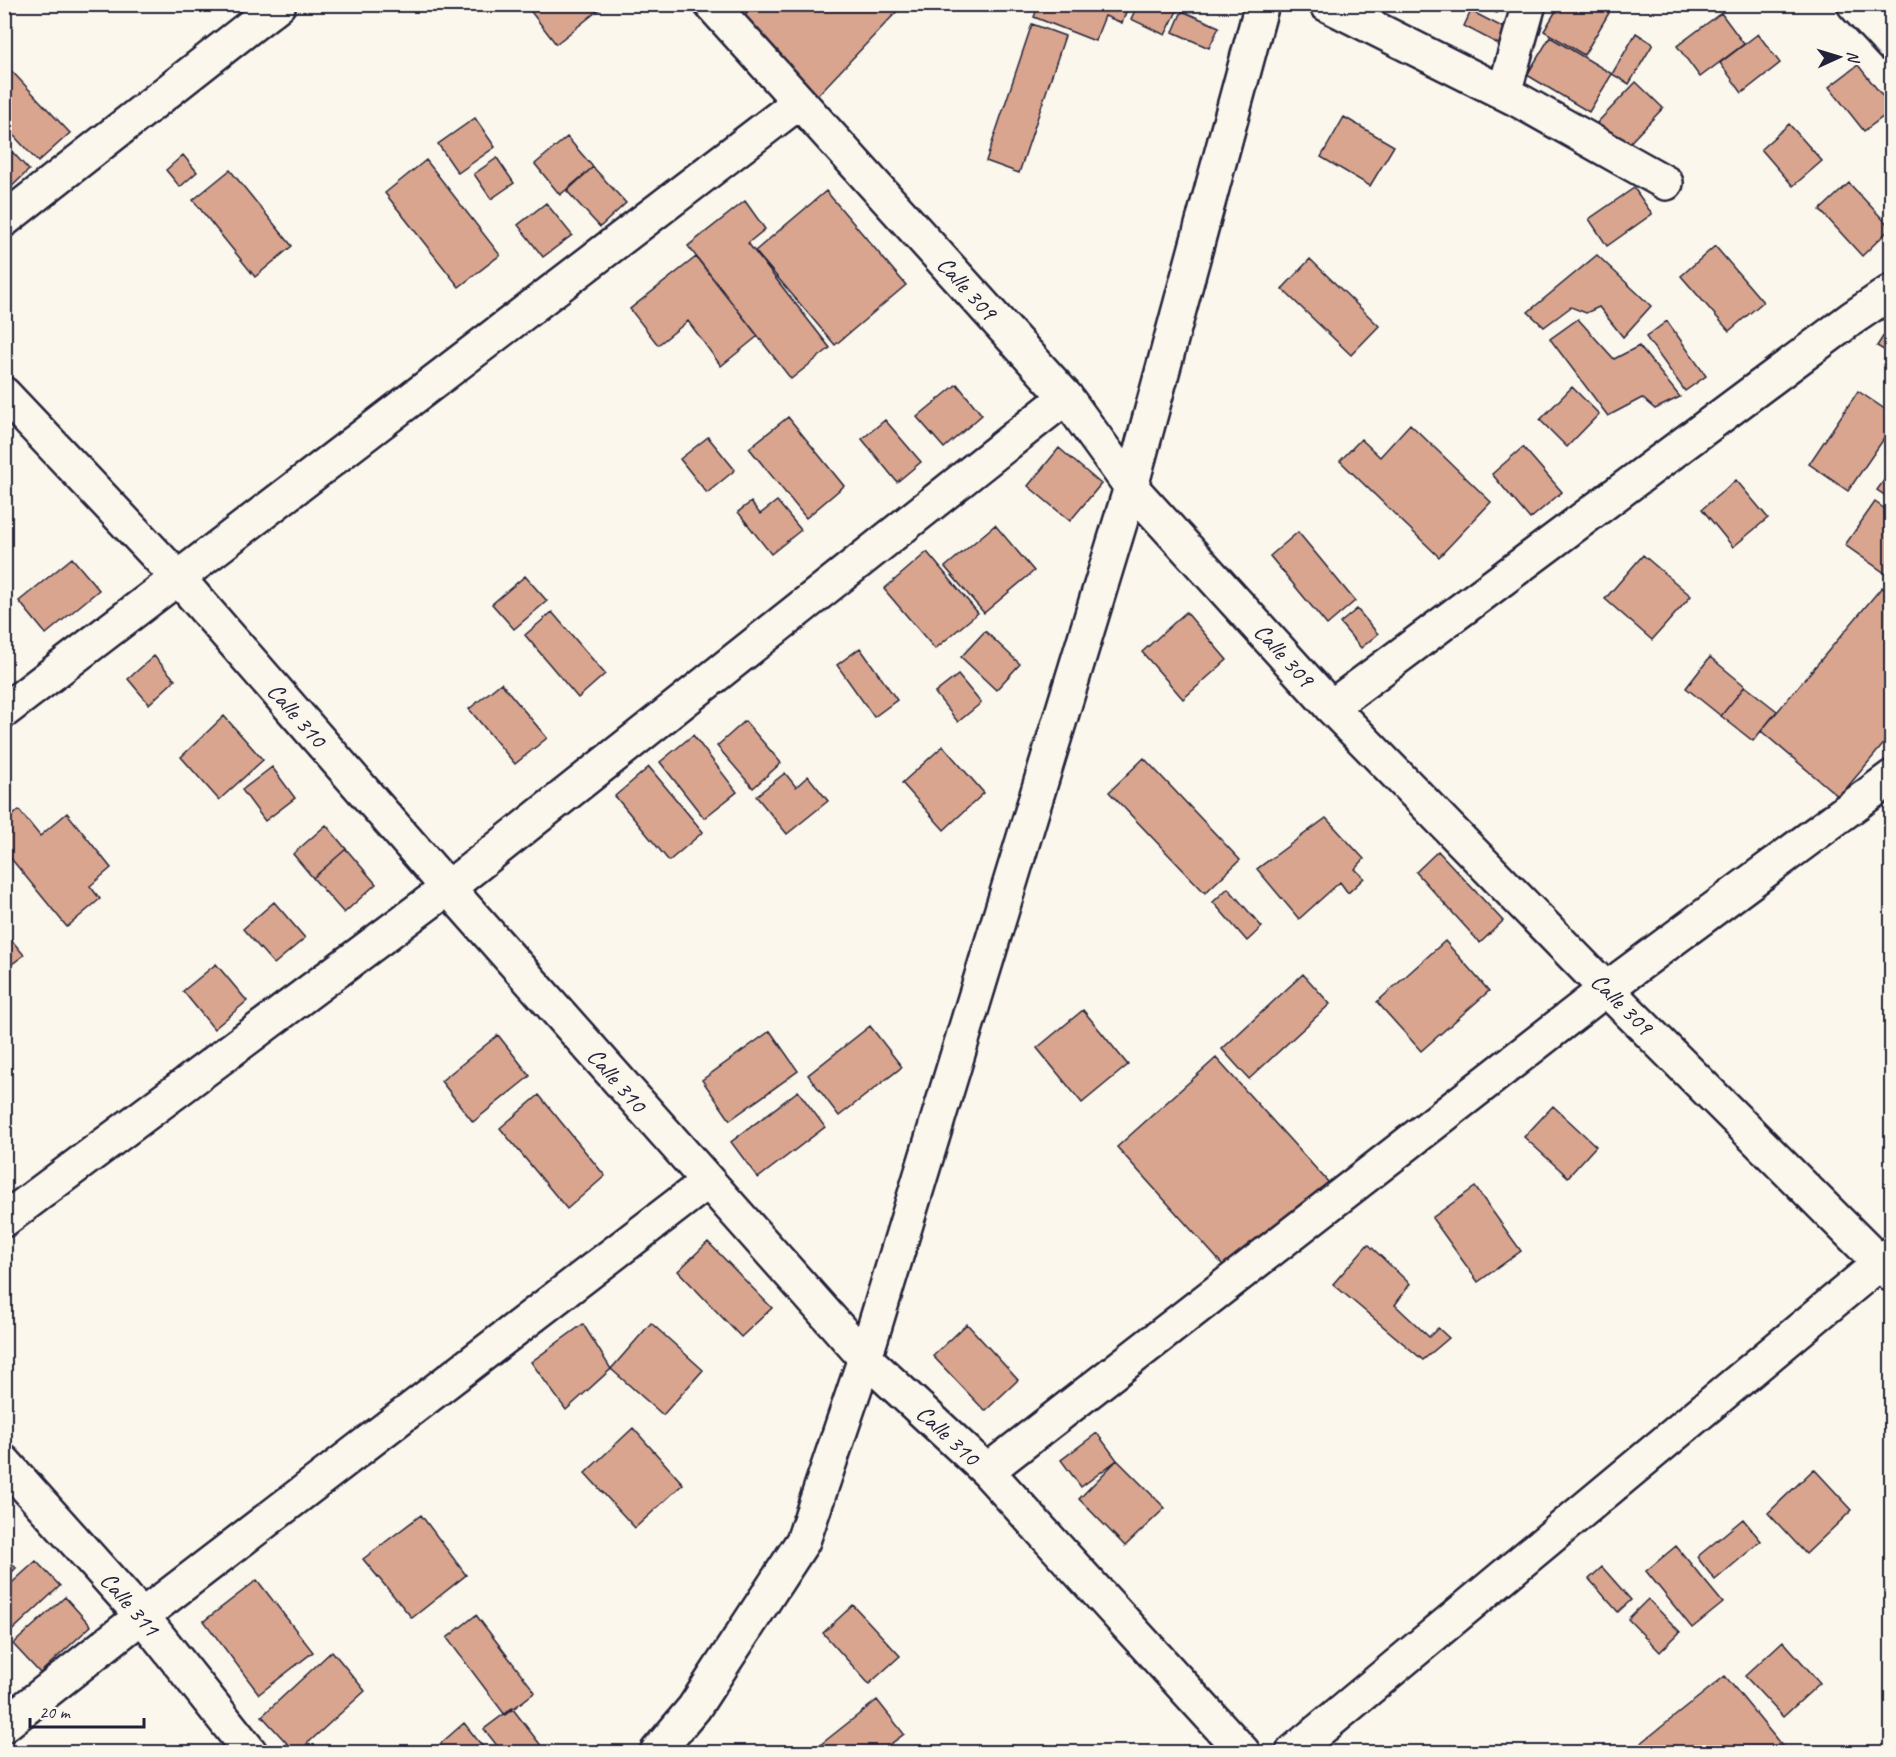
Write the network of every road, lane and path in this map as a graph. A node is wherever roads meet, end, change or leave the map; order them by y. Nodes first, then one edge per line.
1 (279, 4) edge
2 (711, 4) edge
3 (1262, 4) edge
4 (1326, 4) edge
5 (1529, 4) edge
6 (1854, 4) edge
7 (1892, 45) edge
8 (1504, 93) junction
9 (798, 103) junction
10 (1666, 183) dead end
11 (4, 220) edge
12 (1892, 291) edge
13 (4, 394) edge
14 (1066, 397) junction
15 (1131, 487) junction
16 (178, 578) junction
17 (1331, 707) junction
18 (4, 711) edge
19 (1892, 777) edge
20 (448, 888) junction
21 (1606, 989) junction
22 (707, 1182) junction
23 (4, 1220) edge
24 (1887, 1264) edge
25 (865, 1358) junction
26 (4, 1462) edge
27 (987, 1471) junction
28 (142, 1616) junction
29 (4, 1725) edge
30 (250, 1752) edge
31 (657, 1752) edge
32 (1243, 1752) edge
33 (1293, 1752) edge

1 - 11 street
2 - 9 street, Calle 309
3 - 15 street
4 - 8 street
5 - 8 street
6 - 7 street
8 - 10 street
9 - 14 street, Calle 309
9 - 16 street
12 - 17 street
13 - 16 street, Calle 310
14 - 15 street, Calle 309
14 - 20 street
15 - 17 street, Calle 309
15 - 25 street
16 - 18 street
16 - 20 street, Calle 310
17 - 21 street, Calle 309
19 - 21 street
20 - 22 street, Calle 310
20 - 23 street
21 - 24 street, Calle 309
21 - 27 street
22 - 25 street, Calle 310
22 - 28 street
24 - 33 street
25 - 27 street, Calle 310
25 - 31 street
26 - 28 street, Calle 311
27 - 32 street, Calle 310
28 - 29 street
28 - 30 street, Calle 311

